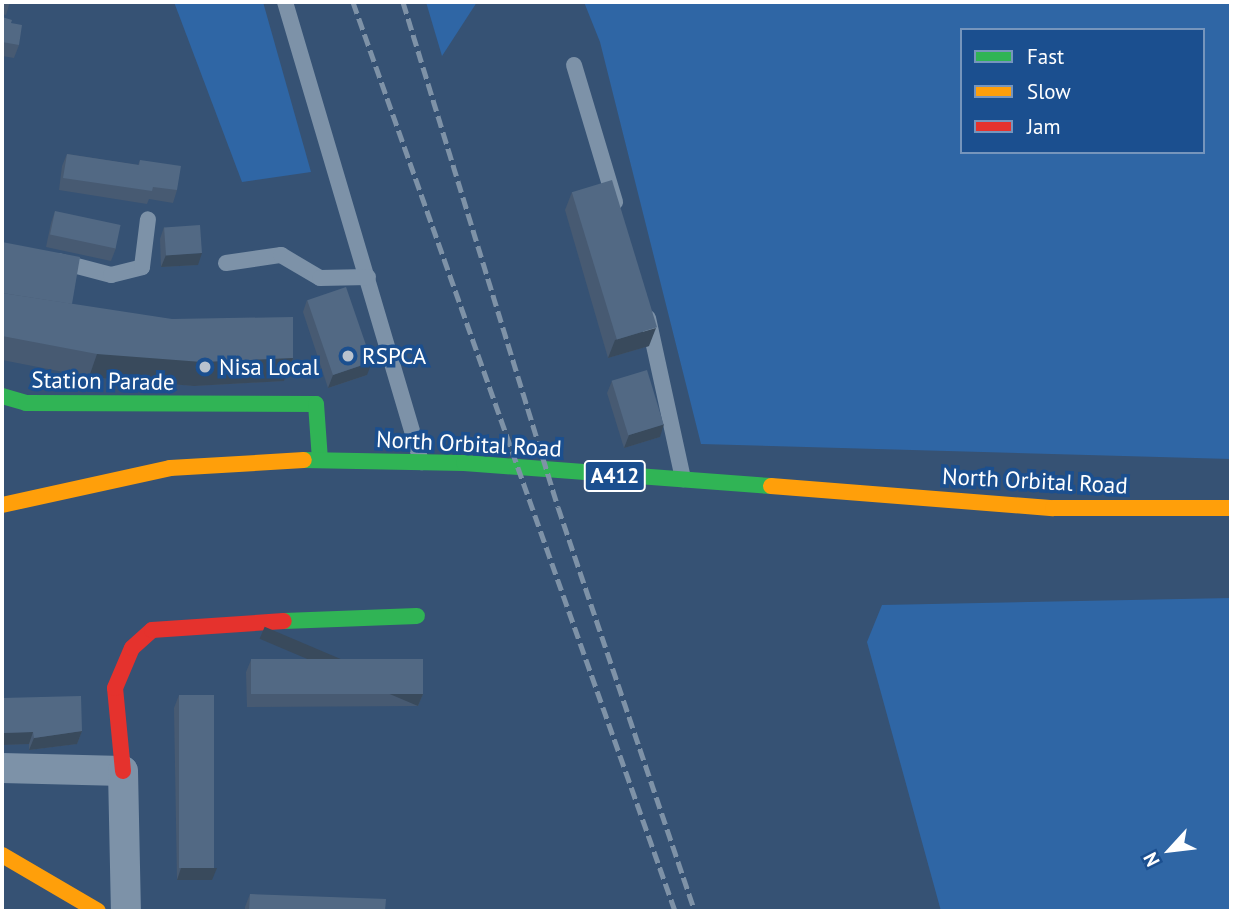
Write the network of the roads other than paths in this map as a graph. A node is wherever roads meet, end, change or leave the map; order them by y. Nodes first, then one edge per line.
1 (285, 2) edge
2 (574, 65) dead end
3 (619, 215) edge
4 (148, 219) dead end
5 (38, 256) edge
6 (226, 263) dead end
7 (368, 277) junction
8 (644, 304) edge
9 (2, 396) edge
10 (320, 460) junction
11 (421, 462) junction
12 (683, 479) junction
13 (2, 505) edge
14 (1231, 508) edge
15 (417, 616) dead end
16 (2, 768) edge
17 (123, 771) junction
18 (2, 855) edge
19 (98, 911) edge
20 (126, 911) edge

1 - 7 lane
2 - 3 lane
4 - 5 lane
6 - 7 lane
7 - 11 lane
8 - 12 lane
9 - 10 main road, Station Parade
10 - 11 main road, North Orbital Road / A412
10 - 13 main road, North Orbital Road / A412
11 - 12 main road, North Orbital Road / A412
12 - 14 main road, North Orbital Road / A412
15 - 17 main road
16 - 17 street
17 - 20 street
18 - 19 main road

